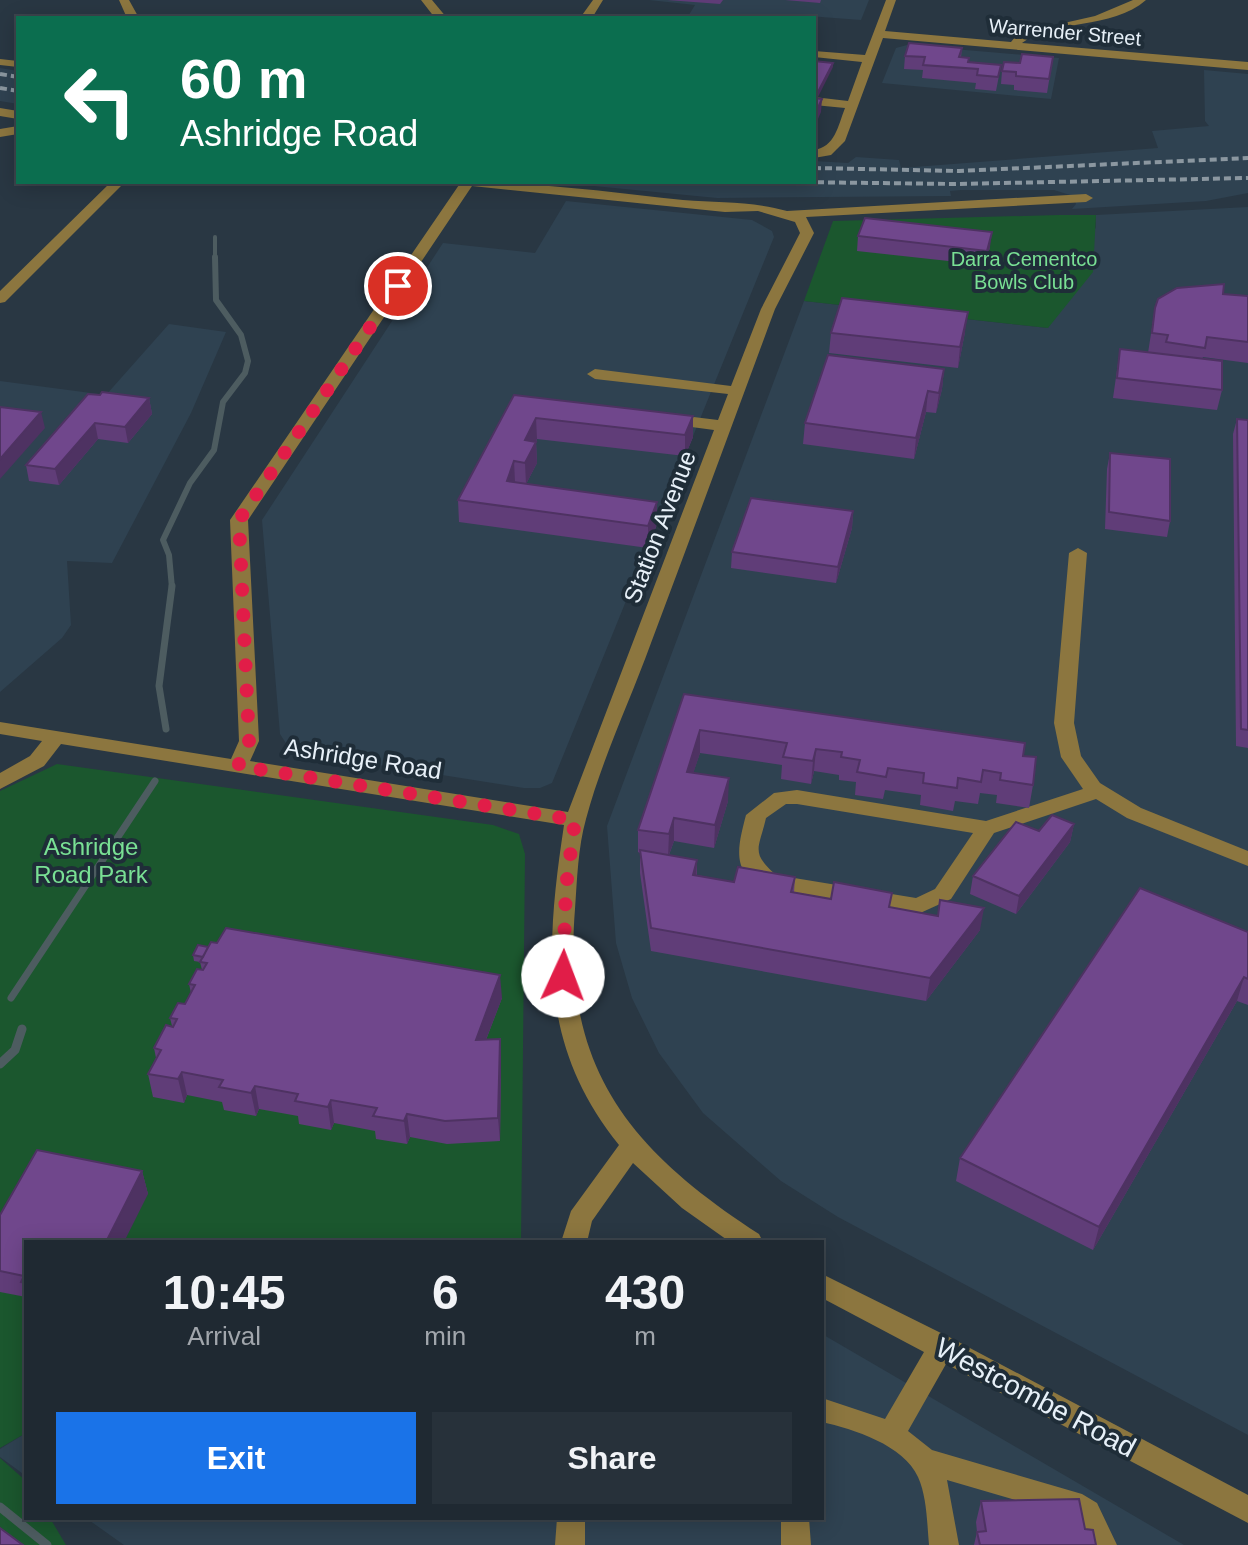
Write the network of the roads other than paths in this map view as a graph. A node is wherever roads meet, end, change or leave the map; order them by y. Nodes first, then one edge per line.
1 (426, 0) edge
2 (891, 0) edge
3 (1141, 0) edge
4 (439, 16) edge
5 (878, 34) junction
6 (1015, 46) junction
7 (816, 54) edge
8 (869, 59) junction
9 (1248, 66) edge
10 (816, 101) edge
11 (851, 105) junction
12 (820, 153) edge
13 (116, 184) edge
14 (468, 184) edge
15 (490, 184) edge
16 (1086, 198) dead end
17 (781, 214) junction
18 (6, 287) edge
19 (0, 299) edge
20 (595, 374) dead end
21 (738, 391) junction
22 (668, 419) edge
23 (724, 426) junction
24 (1078, 553) dead end
25 (0, 728) edge
26 (56, 737) junction
27 (238, 766) junction
28 (0, 782) edge
29 (1098, 791) junction
30 (575, 820) junction
31 (987, 828) junction
32 (1248, 859) edge
33 (631, 1147) junction
34 (574, 1240) edge
35 (747, 1240) edge
36 (824, 1286) edge
37 (942, 1346) junction
38 (824, 1411) edge
39 (890, 1436) junction
40 (923, 1460) junction
41 (1248, 1510) edge
42 (571, 1520) edge
43 (795, 1520) edge
44 (570, 1545) edge
45 (796, 1545) edge
46 (944, 1545) edge
47 (1102, 1545) edge

1 - 4 street
2 - 5 street
3 - 6 street
5 - 6 street, Warrender Street
5 - 8 street
6 - 9 street, Warrender Street
7 - 8 street
8 - 11 street
10 - 11 street
11 - 12 street
13 - 18 street
14 - 27 street
15 - 17 street
16 - 17 street
17 - 21 street, Station Avenue
18 - 19 street
20 - 21 street
21 - 23 street, Station Avenue
22 - 23 street
23 - 30 street, Station Avenue
24 - 29 street
25 - 26 street, Ashridge Road
26 - 27 street, Ashridge Road
26 - 28 street
27 - 30 street, Ashridge Road
29 - 31 street
29 - 32 street
30 - 33 street
31 - 31 street
33 - 34 street
33 - 35 street
36 - 37 street, Westcombe Road
37 - 39 street
37 - 41 street, Westcombe Road
38 - 39 street
39 - 40 street
40 - 46 street
40 - 47 street
42 - 44 street
43 - 45 street

